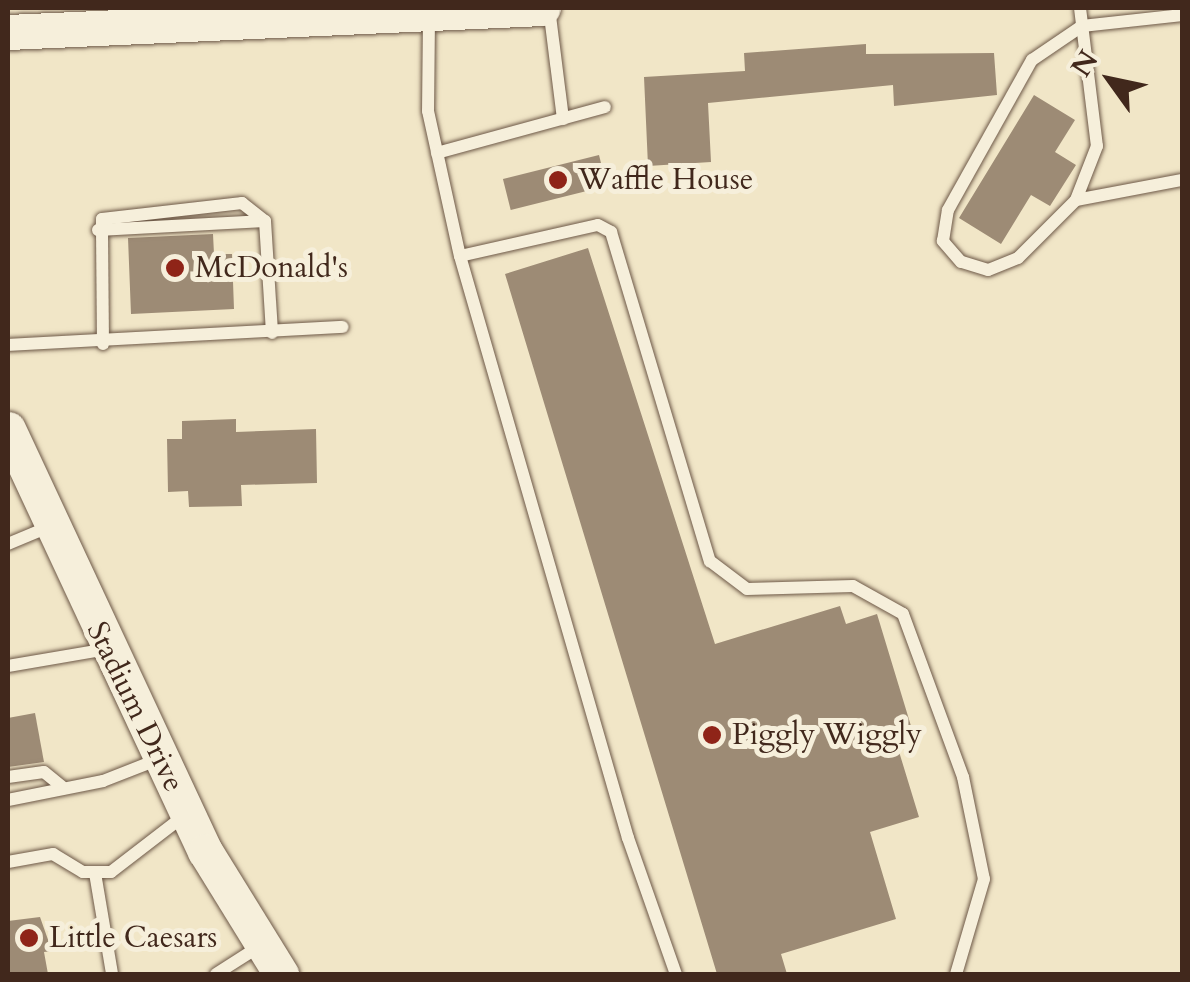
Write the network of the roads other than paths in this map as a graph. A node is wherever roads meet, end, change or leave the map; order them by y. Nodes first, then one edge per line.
1 (546, 8) edge
2 (1080, 8) edge
3 (429, 10) edge
4 (1182, 14) edge
5 (1082, 26) junction
6 (8, 32) edge
7 (605, 107) dead end
8 (564, 119) junction
9 (436, 153) junction
10 (1182, 180) edge
11 (1076, 200) junction
12 (460, 256) junction
13 (343, 326) dead end
14 (272, 333) junction
15 (103, 344) junction
16 (8, 345) edge
17 (8, 429) edge
18 (51, 526) junction
19 (8, 544) edge
20 (107, 649) junction
21 (8, 666) edge
22 (160, 759) junction
23 (8, 777) edge
24 (64, 788) junction
25 (8, 800) edge
26 (187, 814) junction
27 (8, 862) edge
28 (95, 873) junction
29 (260, 946) junction
30 (112, 974) edge
31 (216, 974) edge
32 (281, 974) edge
33 (676, 974) edge
34 (956, 974) edge

1 - 3 street
1 - 8 lane
2 - 5 lane
3 - 6 street
3 - 9 lane
4 - 5 lane
5 - 11 lane
5 - 11 lane
7 - 8 lane
8 - 9 lane
9 - 12 lane
10 - 11 lane
12 - 33 lane
12 - 34 lane
13 - 14 lane
14 - 15 lane
14 - 15 lane
15 - 16 lane
17 - 18 street, Stadium Drive
18 - 19 lane
18 - 20 street, Stadium Drive
20 - 21 lane
20 - 22 street, Stadium Drive
22 - 24 lane
22 - 26 street, Stadium Drive
23 - 24 lane
24 - 25 lane
26 - 28 lane
26 - 29 street, Stadium Drive
27 - 28 lane
28 - 30 lane
29 - 31 lane
29 - 32 street, Stadium Drive

